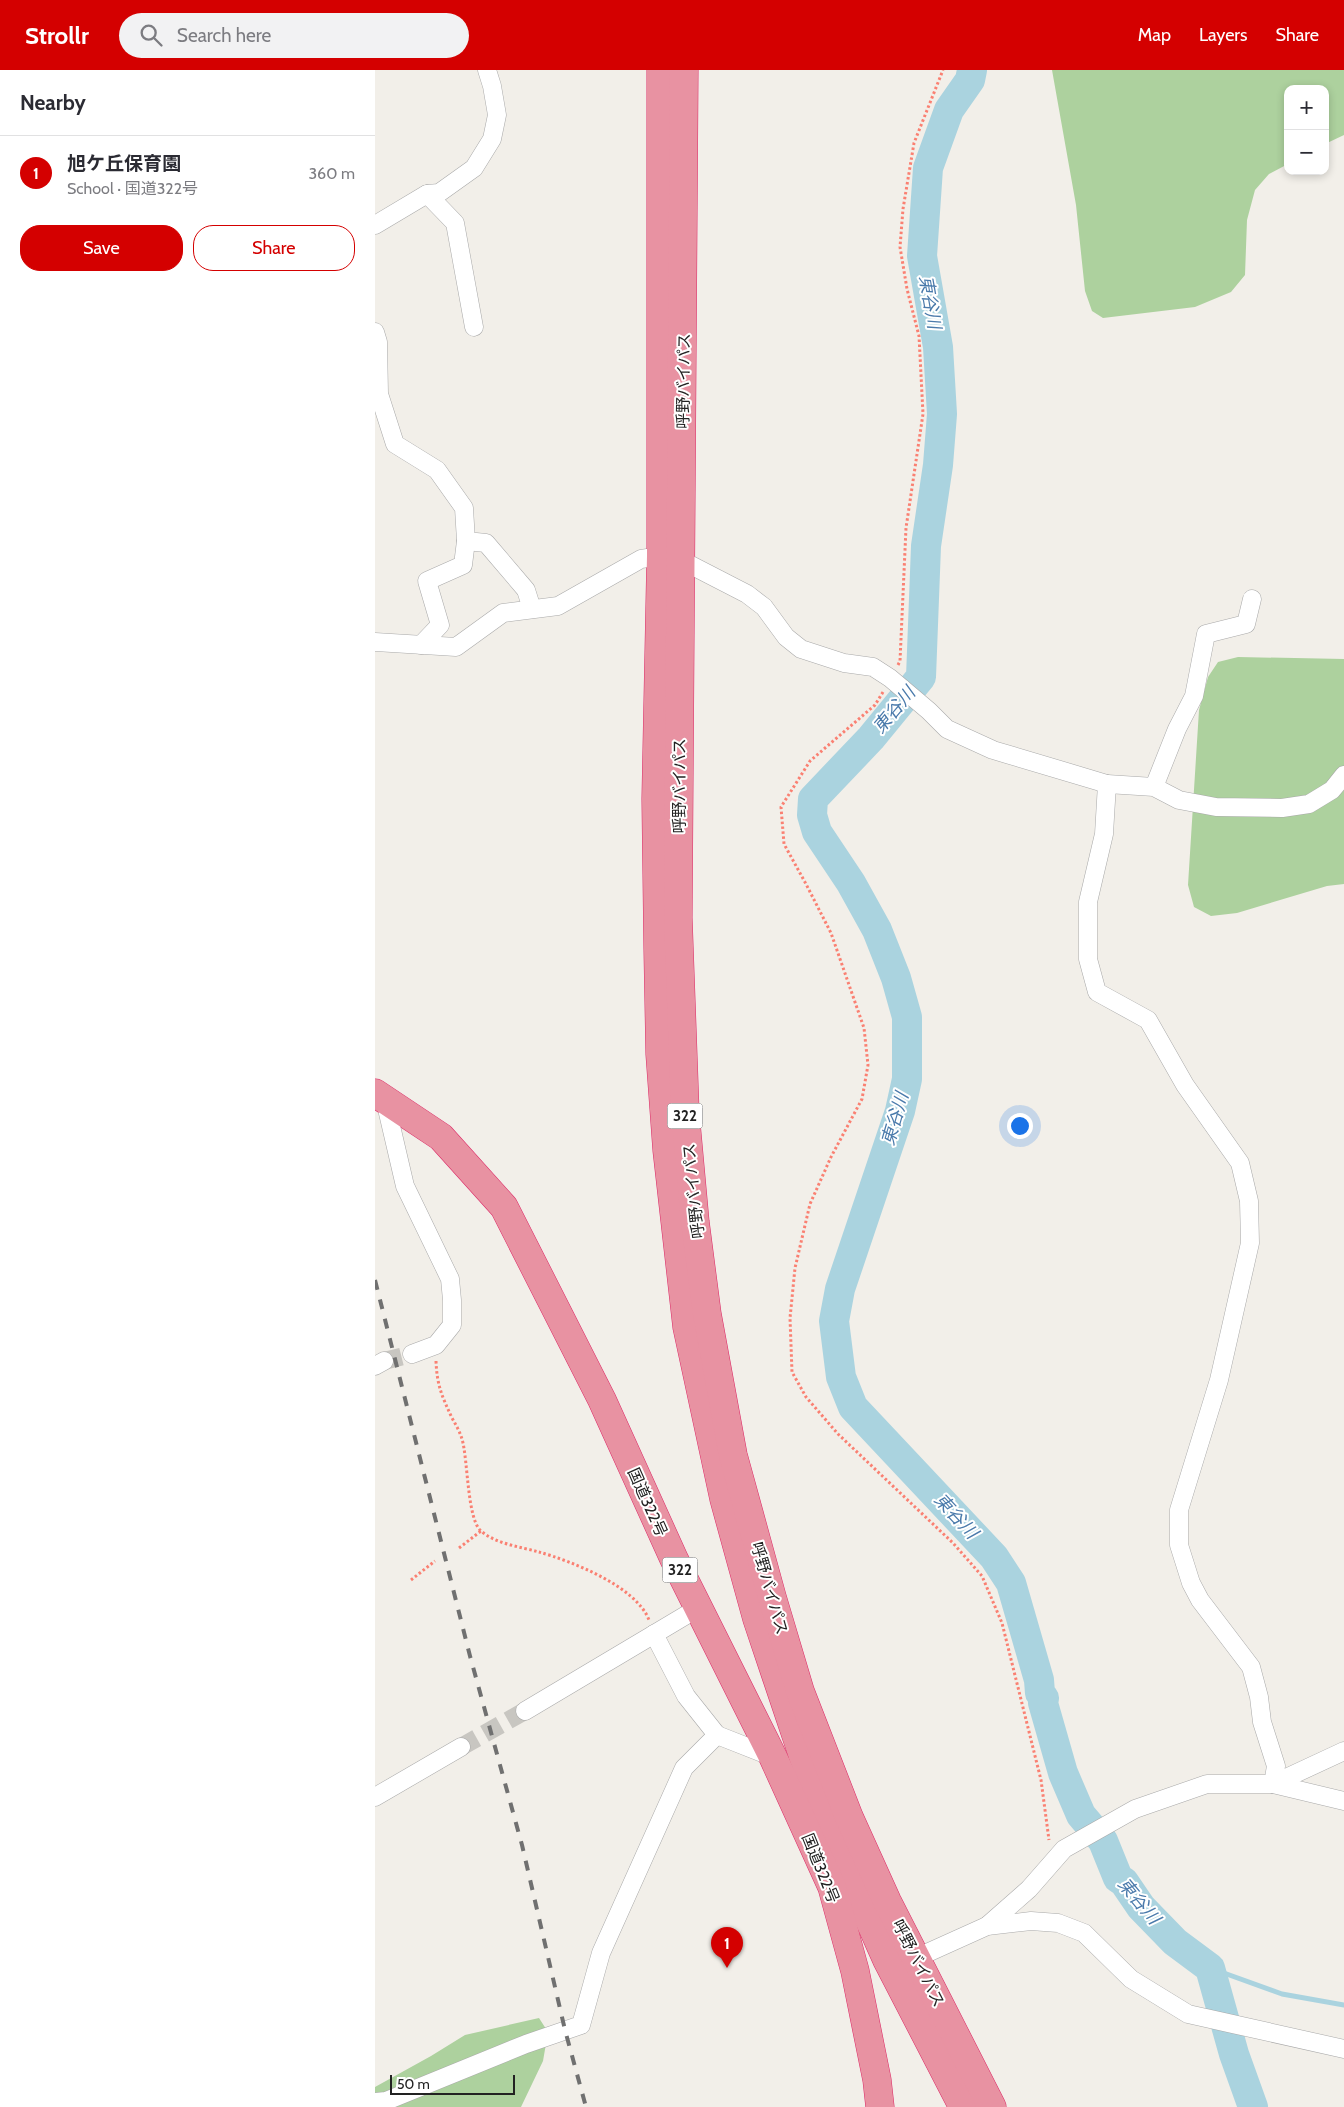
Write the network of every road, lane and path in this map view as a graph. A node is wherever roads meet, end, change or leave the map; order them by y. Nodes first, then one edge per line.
1 (487, 70) edge
2 (661, 70) edge
3 (684, 70) edge
4 (943, 70) edge
5 (427, 194) junction
6 (375, 225) edge
7 (474, 328) dead end
8 (375, 332) edge
9 (377, 379) edge
10 (466, 542) junction
11 (671, 558) junction
12 (1252, 599) dead end
13 (532, 609) junction
14 (375, 642) edge
15 (421, 645) junction
16 (891, 678) junction
17 (1344, 775) edge
18 (1107, 784) junction
19 (1155, 787) junction
20 (378, 1091) edge
21 (436, 1345) junction
22 (412, 1354) tunnel mouth
23 (481, 1531) junction
24 (459, 1548) dead end
25 (435, 1561) dead end
26 (411, 1580) dead end
27 (698, 1608) junction
28 (655, 1634) junction
29 (525, 1711) tunnel mouth
30 (717, 1735) junction
31 (461, 1747) tunnel mouth
32 (1344, 1751) edge
33 (773, 1757) junction
34 (1273, 1784) junction
35 (375, 1797) edge
36 (1344, 1801) edge
37 (1058, 1855) junction
38 (987, 1926) junction
39 (915, 1958) junction
40 (887, 1960) junction
41 (1344, 2049) edge
42 (375, 2102) edge
43 (880, 2107) edge
44 (963, 2107) edge
45 (992, 2107) edge

1 - 5 street
2 - 11 highway, 呼野バイパス / 322
3 - 11 highway, 呼野バイパス / 322
4 - 16 path
5 - 6 street
5 - 7 street
8 - 9 street
9 - 10 street
10 - 13 street
10 - 15 street
11 - 13 street
11 - 16 street
11 - 39 highway, 呼野バイパス / 322
11 - 40 highway, 呼野バイパス / 322
12 - 19 street
13 - 15 street
14 - 15 street
16 - 18 street
16 - 37 path
17 - 19 street
18 - 19 street
18 - 34 street
20 - 21 street
20 - 27 highway, 国道322号 / 322
21 - 22 street
21 - 23 path
23 - 24 path
23 - 28 path
25 - 26 path
27 - 28 street
27 - 33 highway, 国道322号 / 322
28 - 29 street
28 - 30 street
30 - 33 street
30 - 42 street
31 - 35 street
32 - 34 street
33 - 43 highway, 国道322号 / 322
34 - 36 street
34 - 37 street
37 - 38 street
38 - 39 street
38 - 41 street
39 - 40 street
39 - 45 highway, 呼野バイパス / 322
40 - 44 highway, 呼野バイパス / 322

